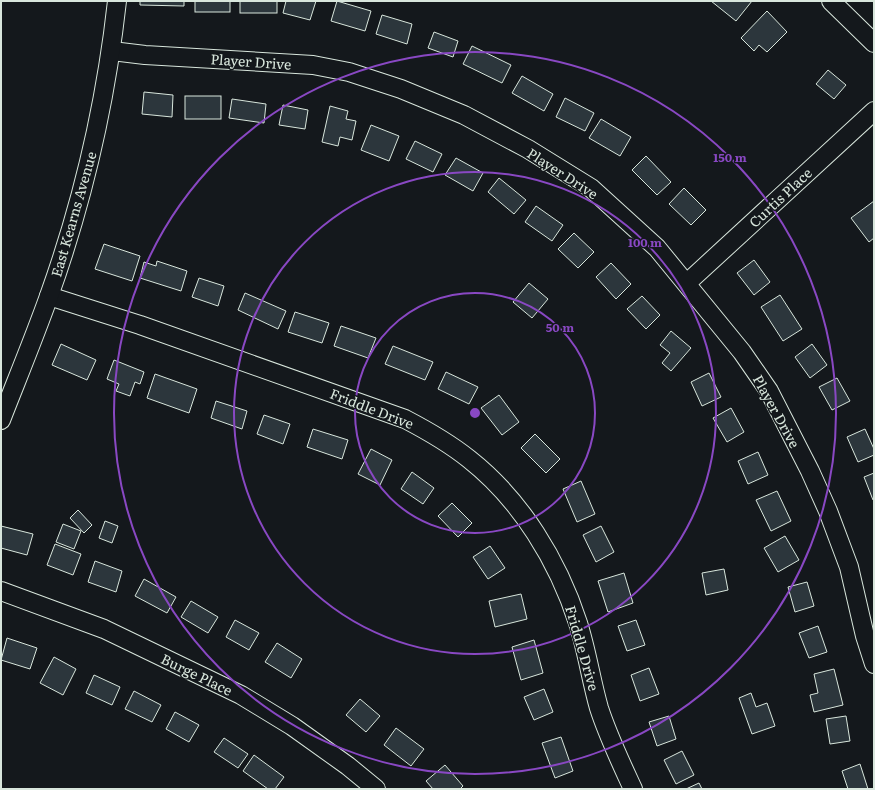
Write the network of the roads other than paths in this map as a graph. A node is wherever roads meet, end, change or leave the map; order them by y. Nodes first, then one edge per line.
1 (117, 1) edge
2 (831, 1) edge
3 (874, 43) edge
4 (112, 51) junction
5 (874, 111) edge
6 (687, 283) junction
7 (49, 296) junction
8 (1, 420) edge
9 (1, 591) edge
10 (874, 664) edge
11 (376, 789) edge
12 (633, 789) edge

1 - 4 street, East Kearns Avenue
2 - 3 street
4 - 6 street, Player Drive
4 - 7 street, East Kearns Avenue
5 - 6 street, Curtis Place
6 - 10 street, Player Drive
7 - 8 street, East Kearns Avenue
7 - 12 street, Friddle Drive
9 - 11 street, Burge Place

